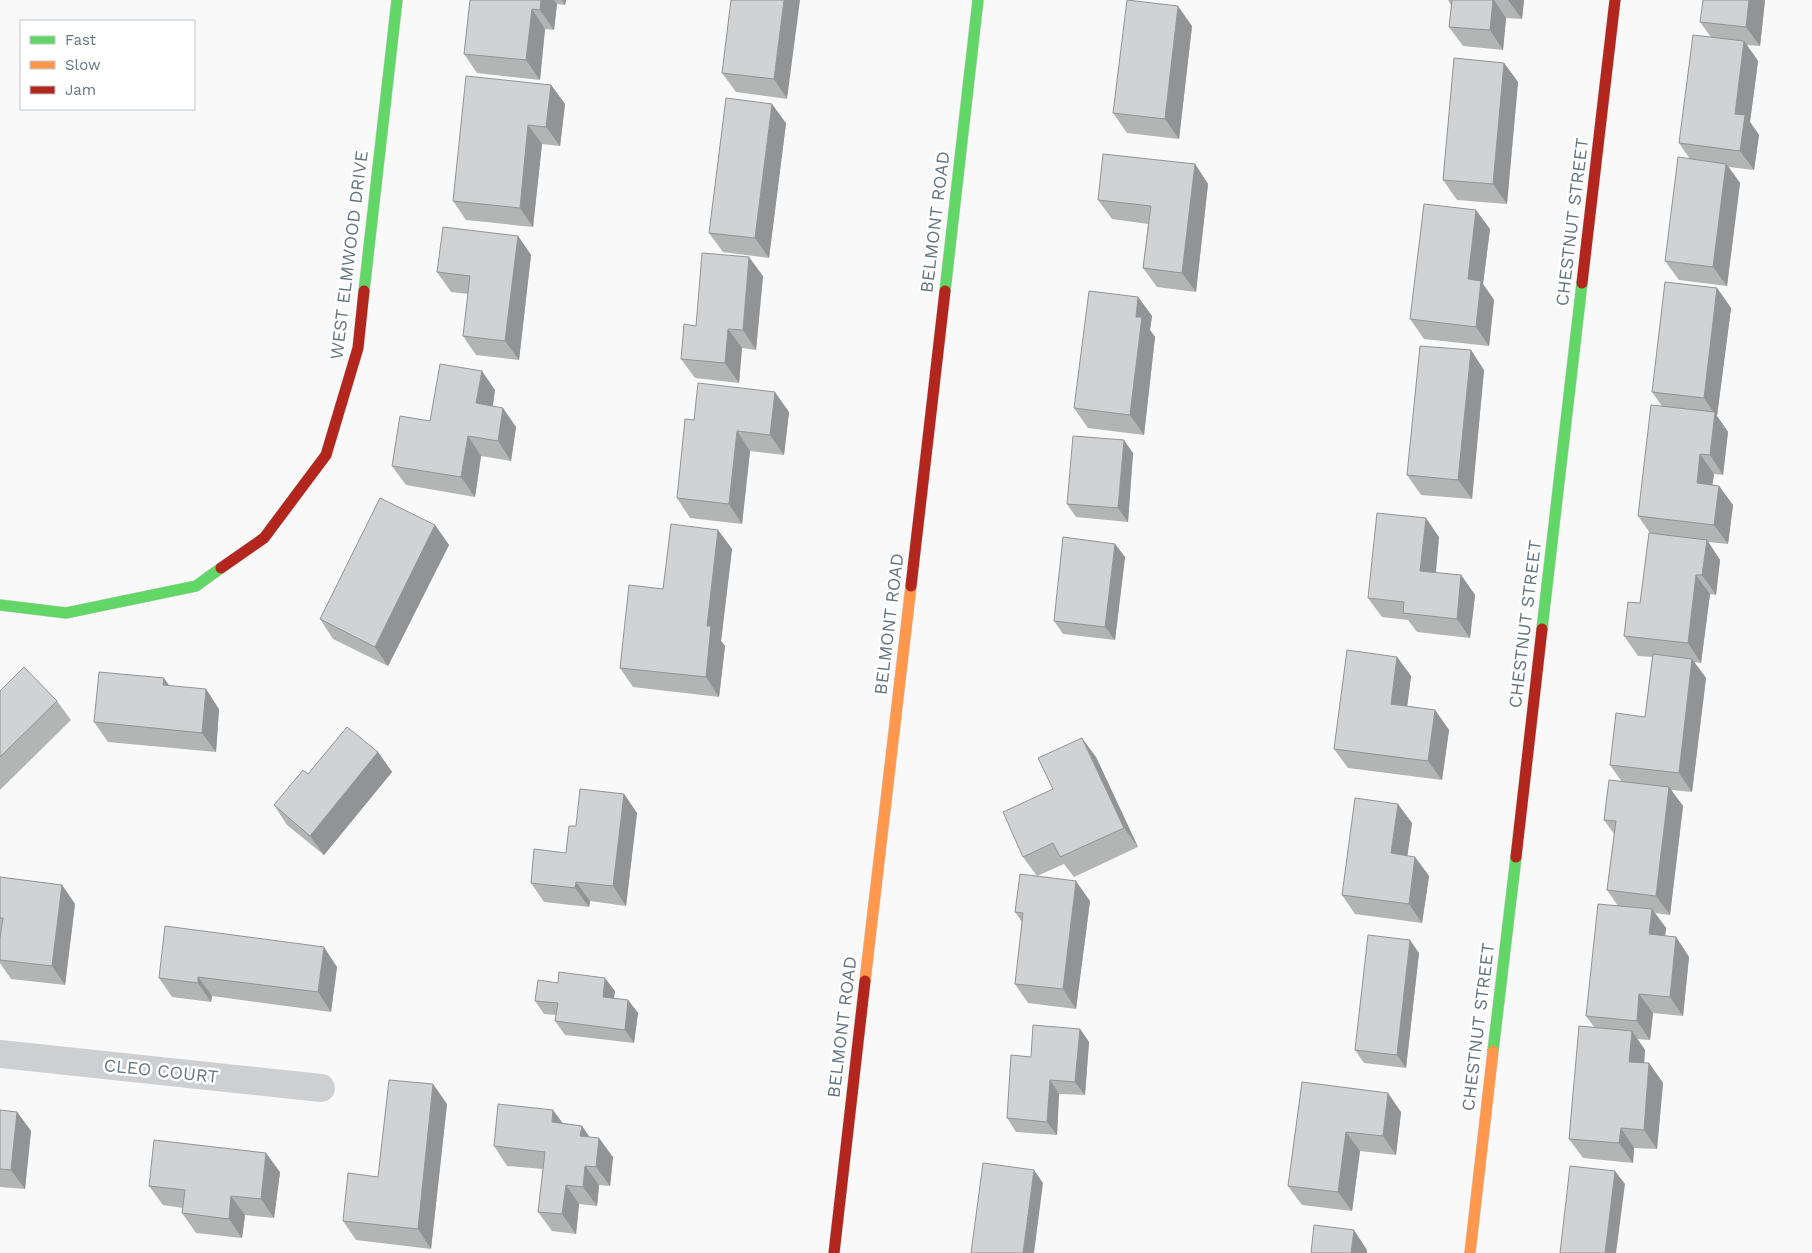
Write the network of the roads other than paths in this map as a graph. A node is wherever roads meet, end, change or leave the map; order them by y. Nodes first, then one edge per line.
1 (397, 0) edge
2 (978, 0) edge
3 (1615, 0) edge
4 (0, 605) edge
5 (0, 1054) edge
6 (321, 1088) dead end
7 (834, 1253) edge
8 (1470, 1253) edge

1 - 4 street, WEST ELMWOOD DRIVE
2 - 7 street, BELMONT ROAD
3 - 8 street, CHESTNUT STREET
5 - 6 street, CLEO COURT

